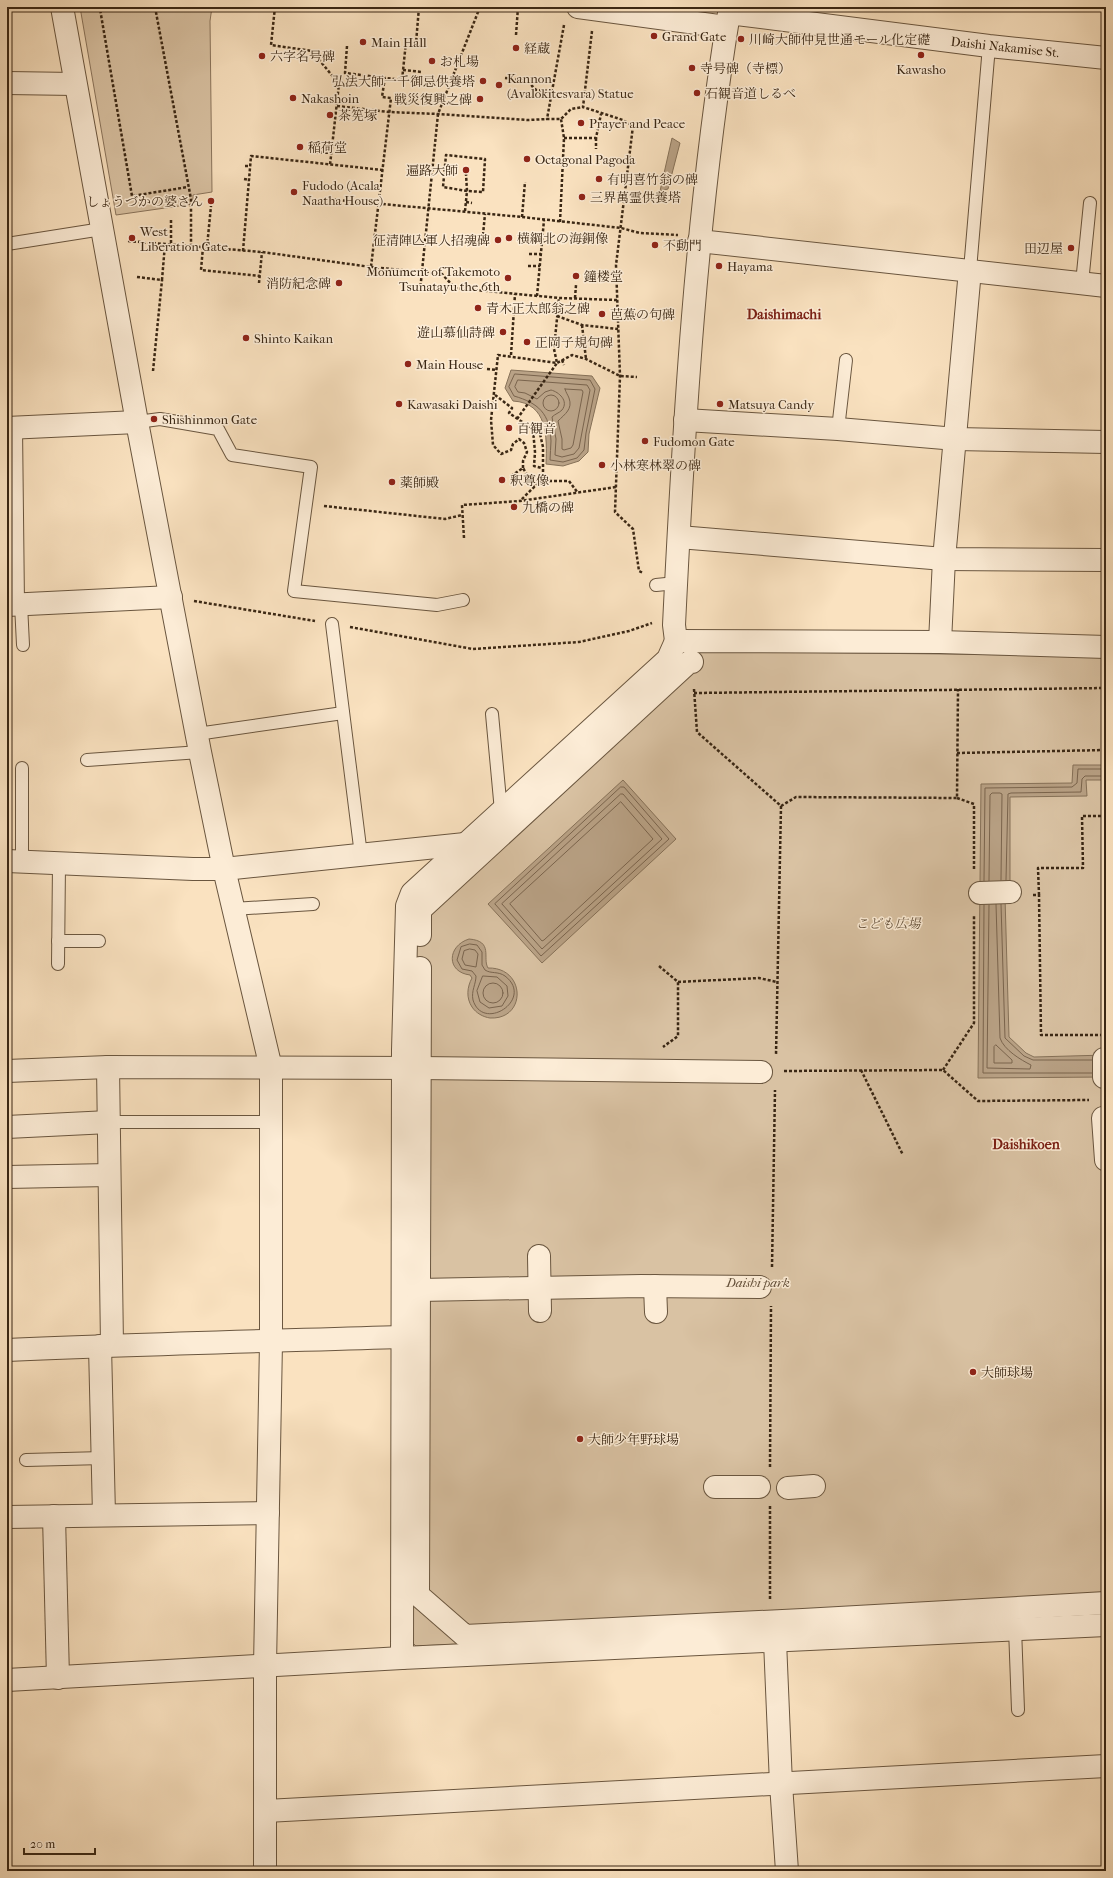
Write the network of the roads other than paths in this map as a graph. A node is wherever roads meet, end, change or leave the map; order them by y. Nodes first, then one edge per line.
1 (62, 7) edge
2 (579, 13) edge
3 (726, 27) junction
4 (989, 46) junction
5 (1106, 58) edge
6 (7, 83) edge
7 (75, 84) junction
8 (1090, 203) dead end
9 (103, 234) junction
10 (699, 241) junction
11 (7, 244) edge
12 (970, 270) junction
13 (1082, 283) junction
14 (1106, 286) edge
15 (846, 360) dead end
16 (685, 420) junction
17 (137, 422) junction
18 (12, 427) edge
19 (838, 429) junction
20 (956, 439) junction
21 (1106, 442) edge
22 (679, 537) junction
23 (944, 559) junction
24 (1106, 560) edge
25 (171, 598) junction
26 (463, 600) dead end
27 (15, 604) edge
28 (332, 624) road end
29 (676, 641) junction
30 (940, 642) junction
31 (23, 645) dead end
32 (1106, 647) edge
33 (692, 662) road end
34 (343, 713) junction
35 (492, 714) dead end
36 (199, 743) junction
37 (86, 760) dead end
38 (22, 768) dead end
39 (501, 810) junction
40 (465, 844) junction
41 (361, 855) junction
42 (14, 862) edge
43 (59, 864) junction
44 (224, 869) junction
45 (977, 892) road end
46 (1010, 892) road end
47 (313, 904) dead end
48 (233, 909) junction
49 (99, 941) dead end
50 (58, 942) junction
51 (58, 964) dead end
52 (108, 1067) junction
53 (271, 1068) junction
54 (412, 1068) junction
55 (7, 1071) edge
56 (768, 1072) road end
57 (1103, 1118) dead end
58 (109, 1122) junction
59 (271, 1122) junction
60 (7, 1127) edge
61 (1106, 1160) edge
62 (109, 1175) junction
63 (7, 1177) edge
64 (539, 1256) dead end
65 (655, 1286) junction
66 (766, 1286) road end
67 (539, 1288) junction
68 (419, 1290) junction
69 (540, 1311) dead end
70 (656, 1312) dead end
71 (402, 1337) junction
72 (271, 1342) junction
73 (106, 1345) junction
74 (7, 1350) edge
75 (103, 1458) junction
76 (26, 1460) dead end
77 (814, 1486) dead end
78 (715, 1487) dead end
79 (268, 1513) junction
80 (104, 1515) junction
81 (54, 1516) junction
82 (7, 1517) edge
83 (1106, 1603) edge
84 (1106, 1625) edge
85 (1015, 1628) junction
86 (772, 1631) junction
87 (402, 1658) junction
88 (265, 1666) junction
89 (58, 1678) junction
90 (7, 1680) edge
91 (1018, 1710) dead end
92 (1106, 1766) edge
93 (781, 1784) junction
94 (266, 1811) junction
95 (265, 1871) edge
96 (787, 1871) edge

1 - 7 street
2 - 3 street
3 - 4 street, Daishi Nakamise St.
3 - 10 street
4 - 5 street, Daishi Nakamise St.
4 - 12 lane
6 - 7 street
7 - 9 street
8 - 13 lane
9 - 11 lane
9 - 17 street
10 - 12 street
10 - 16 street
12 - 13 street
12 - 20 street
13 - 14 street
15 - 19 lane
16 - 19 street
16 - 22 street
17 - 18 street
17 - 25 street
17 - 26 lane
18 - 27 lane
19 - 20 street
20 - 21 street
20 - 23 street
22 - 23 street
22 - 29 street
23 - 24 street
23 - 30 street
25 - 27 street
25 - 36 street
27 - 31 lane
28 - 34 lane
29 - 30 street
29 - 39 street
30 - 32 street
33 - 54 street
34 - 36 lane
34 - 41 lane
35 - 39 lane
36 - 37 lane
36 - 44 street
38 - 42 lane
39 - 40 street
40 - 41 street
40 - 54 street
41 - 44 street
42 - 43 street
43 - 44 street
43 - 50 lane
44 - 48 street
45 - 46 street
47 - 48 lane
48 - 53 street
49 - 50 lane
50 - 51 lane
52 - 53 street
52 - 55 street
52 - 58 street
53 - 54 street
53 - 59 street
54 - 56 street
54 - 68 street
54 - 71 street
57 - 61 street
58 - 59 lane
58 - 60 street
58 - 62 street
59 - 72 street
62 - 63 street
62 - 73 street
64 - 67 street
65 - 66 street
65 - 67 street
65 - 70 street
67 - 68 street
67 - 69 street
68 - 86 street
71 - 72 street
71 - 87 street
72 - 73 street
72 - 79 street
73 - 74 street
73 - 75 street
75 - 76 lane
75 - 80 street
77 - 78 street
79 - 80 street
79 - 88 street
80 - 81 street
81 - 82 street
81 - 89 street
83 - 86 street
84 - 85 street
85 - 86 street
85 - 91 lane
86 - 87 street
86 - 93 street
87 - 88 street
88 - 89 street
88 - 94 street
89 - 90 street
92 - 93 street
93 - 94 street
93 - 96 street
94 - 95 street

